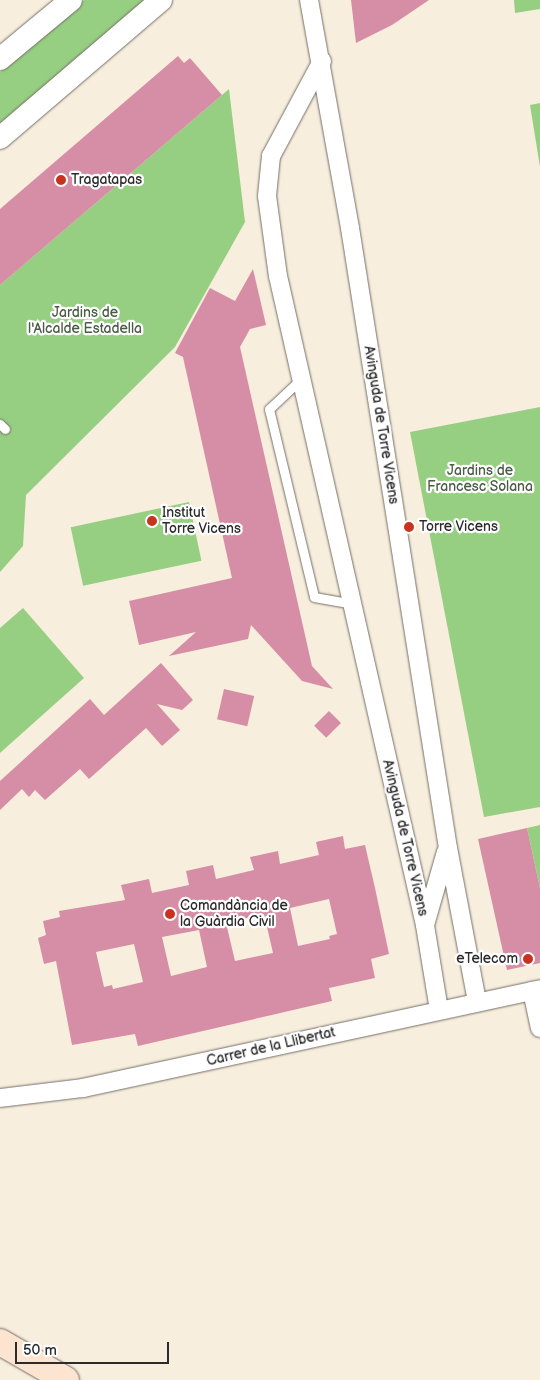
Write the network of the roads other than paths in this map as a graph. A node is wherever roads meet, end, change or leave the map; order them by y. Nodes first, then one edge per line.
1 (71, 0) edge
2 (161, 0) edge
3 (309, 0) edge
4 (0, 59) edge
5 (322, 61) junction
6 (0, 138) edge
7 (301, 379) junction
8 (352, 604) junction
9 (448, 848) junction
10 (425, 925) junction
11 (536, 990) edge
12 (478, 1002) junction
13 (439, 1010) junction
14 (540, 1028) edge
15 (0, 1098) edge
16 (0, 1342) edge
17 (66, 1380) edge

1 - 4 street
2 - 6 street
3 - 5 street, Avinguda de Torre Vicens
5 - 7 street, Avinguda de Torre Vicens
5 - 9 street, Avinguda de Torre Vicens
7 - 8 street, Avinguda de Torre Vicens
7 - 8 lane
8 - 10 street, Avinguda de Torre Vicens
9 - 10 street, Avinguda de Torre Vicens
9 - 12 street, Avinguda de Torre Vicens
10 - 13 street, Avinguda de Torre Vicens
11 - 12 street, Carrer de la Llibertat
11 - 14 street
12 - 13 street, Carrer de la Llibertat
13 - 15 street, Carrer de la Llibertat
16 - 17 main road

